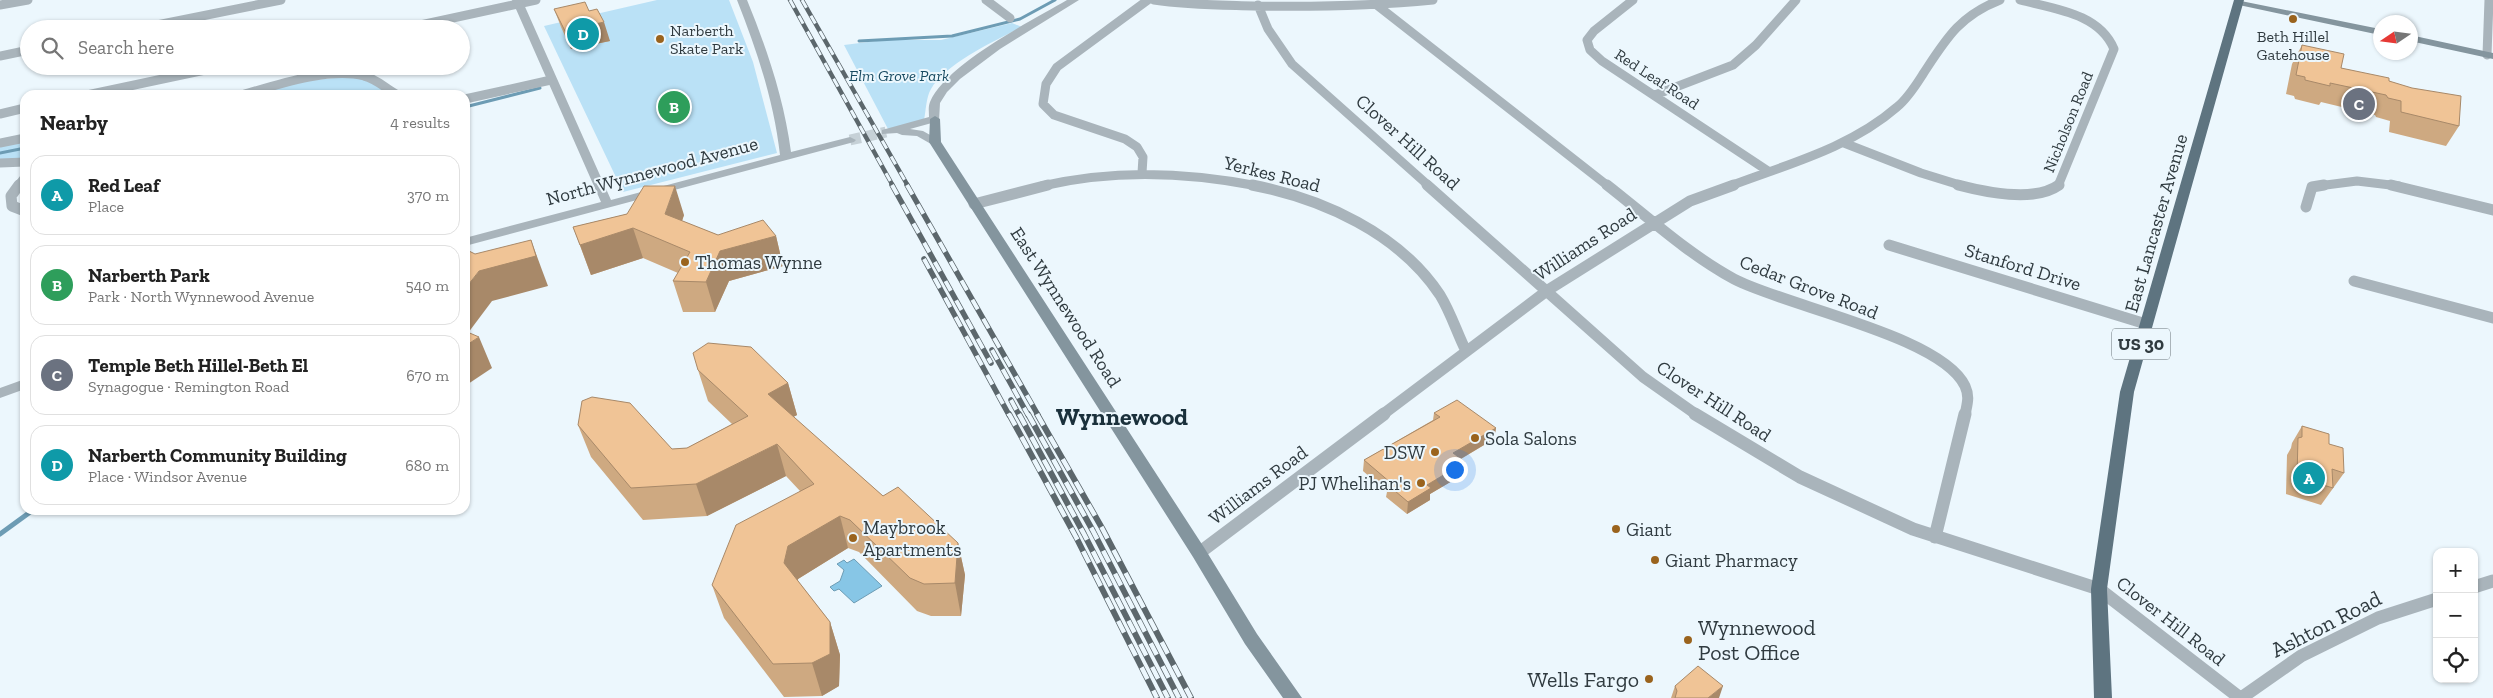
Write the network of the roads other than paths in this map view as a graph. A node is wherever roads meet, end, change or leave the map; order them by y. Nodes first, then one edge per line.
1 (28, 0) edge
2 (281, 0) edge
3 (536, 0) edge
4 (742, 0) edge
5 (986, 0) edge
6 (1074, 0) edge
7 (1148, 0) edge
8 (1154, 0) edge
9 (1433, 0) edge
10 (1633, 0) edge
11 (1796, 0) edge
12 (2000, 0) edge
13 (2020, 0) edge
14 (2489, 0) edge
15 (2236, 1) edge
16 (518, 2) edge
17 (0, 5) edge
18 (1258, 5) junction
19 (1378, 6) junction
20 (1010, 18) dead end
21 (191, 20) edge
22 (441, 20) edge
23 (2373, 30) edge
24 (2418, 40) edge
25 (20, 52) edge
26 (2490, 55) edge
27 (0, 56) edge
28 (180, 75) edge
29 (344, 75) edge
30 (344, 75) edge
31 (364, 75) edge
32 (364, 75) edge
33 (166, 78) joint
34 (552, 80) junction
35 (110, 90) edge
36 (262, 90) edge
37 (382, 90) edge
38 (1655, 95) junction
39 (470, 98) edge
40 (20, 109) edge
41 (0, 114) edge
42 (935, 119) junction
43 (20, 139) edge
44 (850, 140) tunnel mouth
45 (935, 142) junction
46 (0, 143) edge
47 (1844, 143) junction
48 (786, 156) junction
49 (20, 162) edge
50 (0, 163) edge
51 (1768, 171) junction
52 (1142, 173) junction
53 (20, 183) edge
54 (607, 203) junction
55 (974, 204) junction
56 (2306, 207) dead end
57 (20, 209) edge
58 (2493, 210) edge
59 (1655, 221) junction
60 (470, 241) edge
61 (1889, 245) dead end
62 (2354, 281) dead end
63 (1548, 290) junction
64 (2493, 318) edge
65 (2146, 324) junction
66 (1466, 351) junction
67 (20, 386) edge
68 (0, 393) edge
69 (1936, 537) junction
70 (1199, 553) junction
71 (2493, 580) edge
72 (2478, 586) edge
73 (2100, 589) junction
74 (2433, 600) edge
75 (1293, 698) edge
76 (2104, 698) edge
77 (2240, 698) edge

1 - 17 street
2 - 21 street
3 - 16 street
4 - 48 street
5 - 20 street
6 - 42 street
7 - 52 street
8 - 18 street
9 - 19 street
10 - 38 street, Red Leaf Road
11 - 38 street
12 - 47 street, Williams Road
13 - 47 street, Nicholson Road
14 - 26 street
15 - 23 main road
15 - 65 highway, East Lancaster Avenue / US 30
16 - 22 street
16 - 34 street
18 - 19 street
18 - 63 street, Clover Hill Road
19 - 59 street, Cedar Grove Road
24 - 26 main road
25 - 27 street
28 - 33 street
29 - 32 street
30 - 36 street
31 - 37 street
33 - 35 street
34 - 39 street
34 - 54 street
38 - 51 street, Red Leaf Road
40 - 41 street
42 - 45 main road
42 - 45 street
43 - 46 street
44 - 48 street, North Wynnewood Avenue
45 - 55 main road, East Wynnewood Road
47 - 51 street, Williams Road
48 - 54 street, North Wynnewood Avenue
49 - 50 street
51 - 59 street, Williams Road
52 - 55 street, Yerkes Road
52 - 66 street, Yerkes Road
53 - 57 street
54 - 60 street, North Wynnewood Avenue
55 - 70 main road, East Wynnewood Road
56 - 58 street
59 - 63 street, Williams Road
59 - 69 street, Cedar Grove Road
61 - 65 street, Stanford Drive
62 - 64 street
63 - 66 street, Williams Road
63 - 69 street, Clover Hill Road
65 - 73 highway, East Lancaster Avenue / US 30
66 - 70 street, Williams Road
67 - 68 street
69 - 73 street, Clover Hill Road
70 - 75 main road, East Wynnewood Road
71 - 72 street
73 - 76 highway, East Lancaster Avenue / US 30
73 - 77 street, Clover Hill Road
74 - 77 street, Ashton Road

